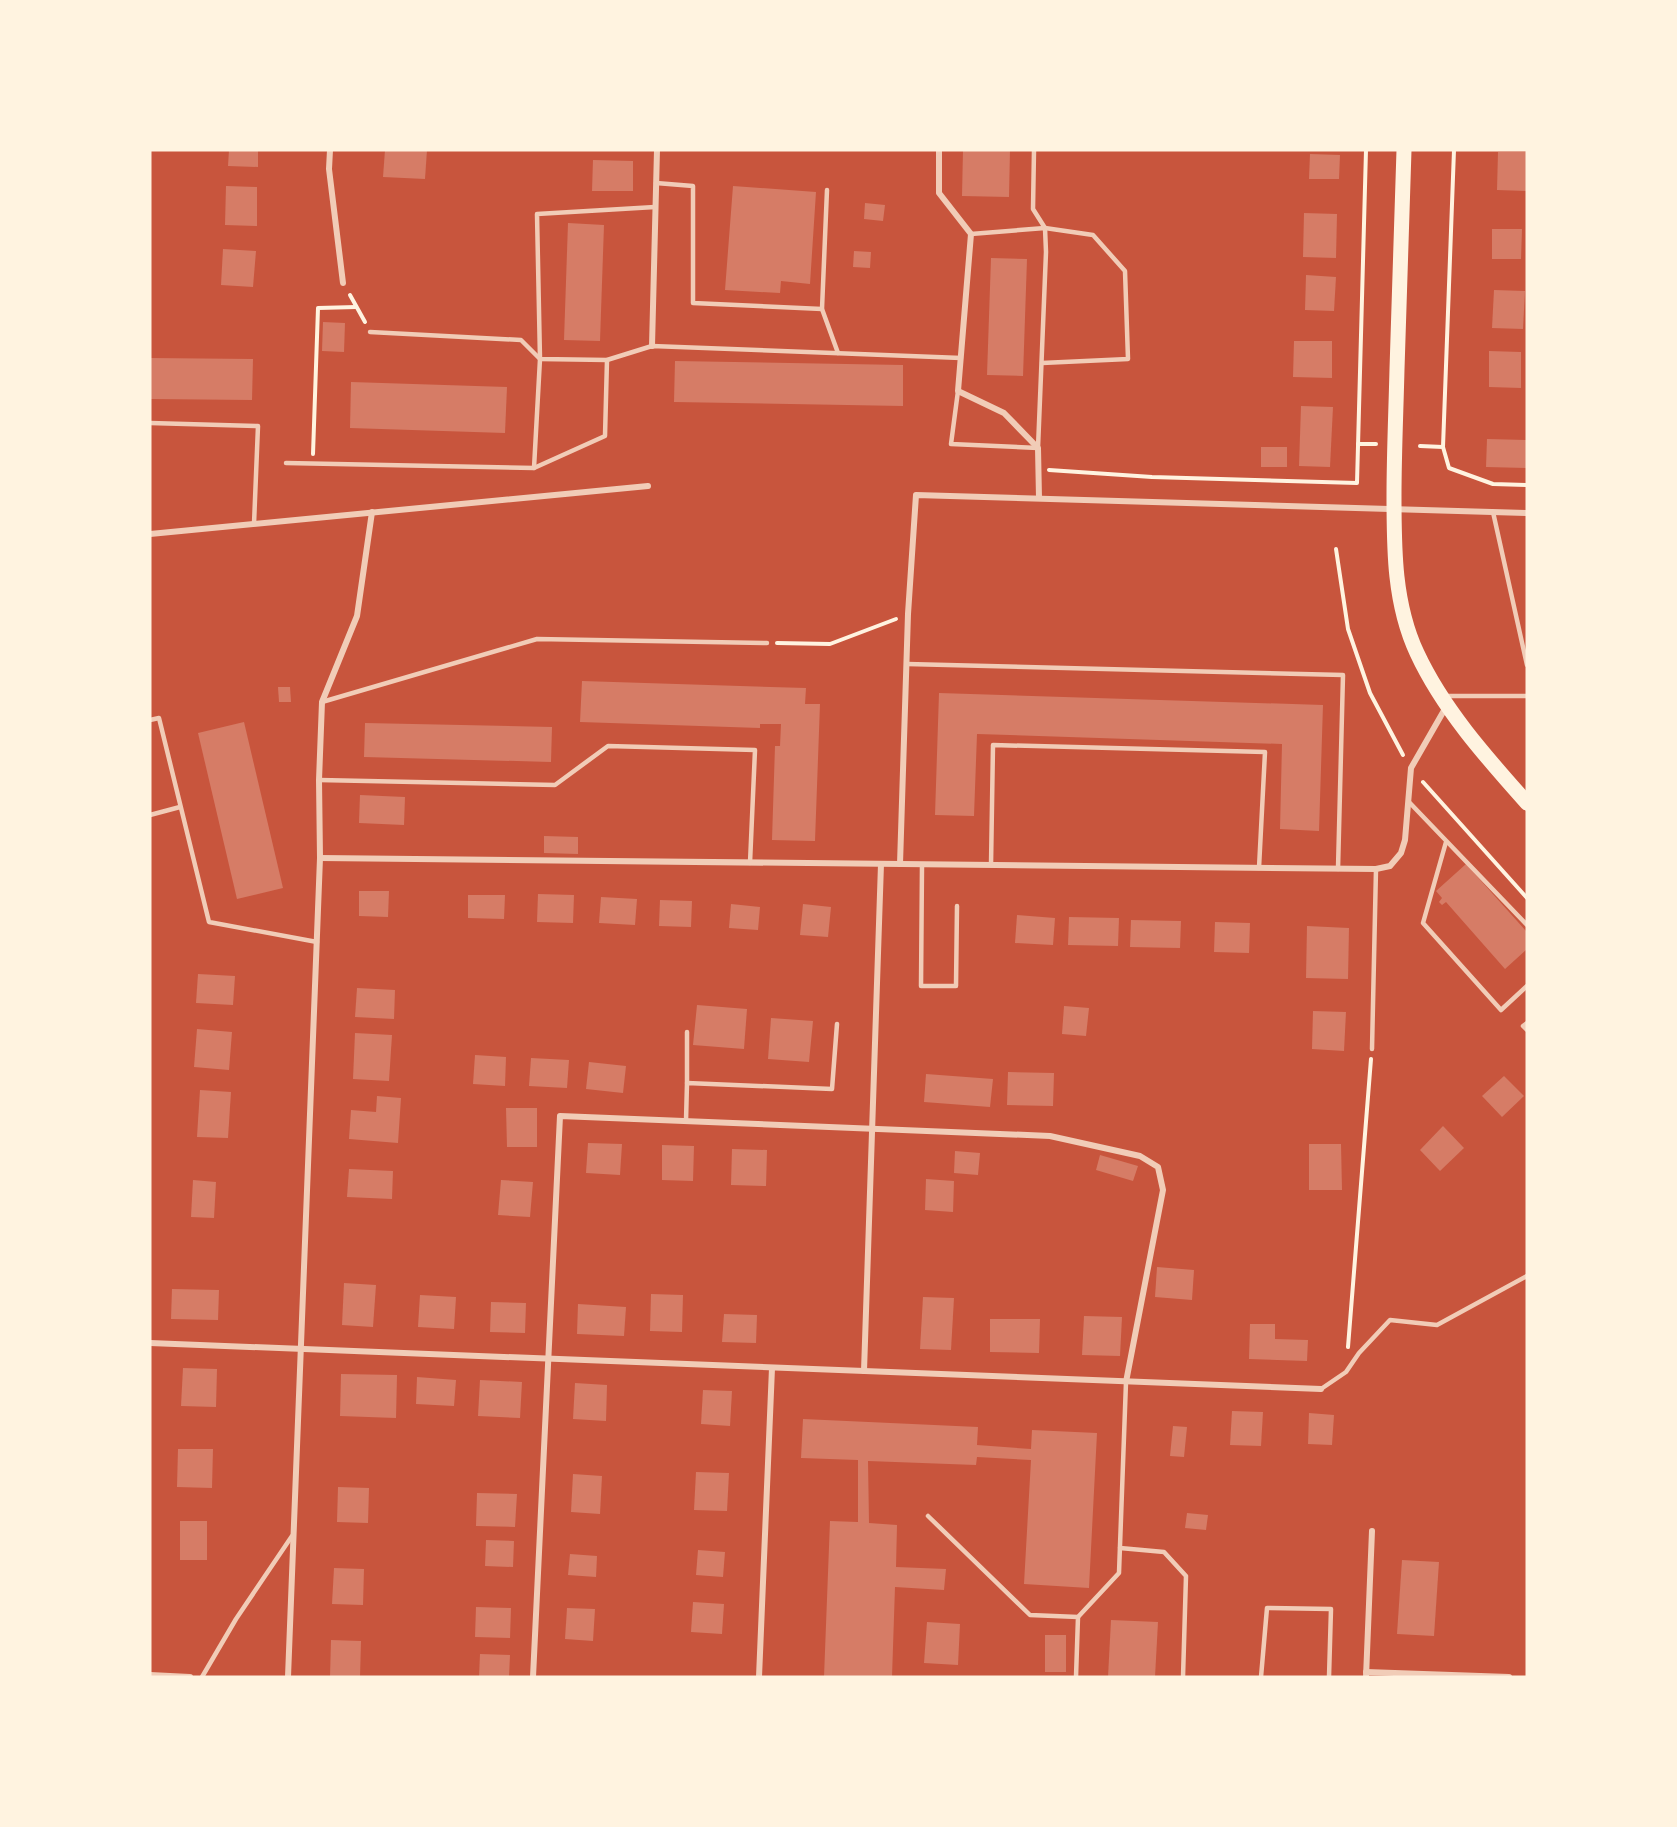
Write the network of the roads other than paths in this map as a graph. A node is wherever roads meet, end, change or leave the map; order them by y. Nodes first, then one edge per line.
1 (330, 150) edge
2 (657, 150) edge
3 (939, 150) edge
4 (1034, 150) edge
5 (1404, 150) edge
6 (656, 183) junction
7 (827, 190) dead end
8 (656, 207) junction
9 (1045, 228) junction
10 (971, 234) junction
11 (343, 284) road end
12 (822, 309) junction
13 (370, 332) road end
14 (652, 346) junction
15 (838, 353) junction
16 (961, 358) junction
17 (540, 359) junction
18 (607, 360) junction
19 (1042, 363) junction
20 (958, 391) junction
21 (150, 423) edge
22 (1038, 448) junction
23 (286, 463) dead end
24 (534, 468) junction
25 (648, 486) dead end
26 (1039, 498) junction
27 (1394, 509) junction
28 (372, 512) junction
29 (1493, 512) junction
30 (1527, 513) edge
31 (254, 524) junction
32 (150, 534) edge
33 (767, 643) road end
34 (907, 664) junction
35 (1527, 665) edge
36 (1527, 696) edge
37 (1444, 701) junction
38 (322, 702) junction
39 (150, 720) edge
40 (319, 780) junction
41 (1409, 802) junction
42 (1527, 803) edge
43 (180, 807) junction
44 (150, 815) edge
45 (1446, 842) junction
46 (320, 858) junction
47 (750, 863) junction
48 (880, 864) junction
49 (900, 864) junction
50 (922, 864) junction
51 (991, 865) junction
52 (1259, 868) junction
53 (1338, 868) junction
54 (1376, 869) junction
55 (957, 906) dead end
56 (1527, 925) edge
57 (317, 942) junction
58 (1527, 986) edge
59 (1527, 1023) edge
60 (837, 1024) dead end
61 (1527, 1030) edge
62 (687, 1032) dead end
63 (1372, 1049) road end
64 (687, 1083) junction
65 (686, 1121) junction
66 (872, 1128) junction
67 (1527, 1276) edge
68 (150, 1343) edge
69 (301, 1349) junction
70 (548, 1359) junction
71 (772, 1368) junction
72 (864, 1371) junction
73 (1126, 1382) junction
74 (1321, 1389) joint
75 (928, 1516) dead end
76 (1372, 1531) dead end
77 (294, 1533) junction
78 (1120, 1548) junction
79 (1078, 1617) junction
80 (1366, 1674) edge
81 (150, 1676) edge
82 (190, 1677) edge
83 (202, 1677) edge
84 (288, 1677) edge
85 (533, 1677) edge
86 (759, 1677) edge
87 (1076, 1677) edge
88 (1183, 1677) edge
89 (1261, 1677) edge
90 (1329, 1677) edge
91 (1509, 1677) edge

1 - 11 street
2 - 6 street
3 - 10 street
4 - 9 lane
5 - 27 main road
6 - 8 street
6 - 12 lane
7 - 12 lane
8 - 14 street
8 - 17 lane
9 - 10 lane
9 - 19 lane
9 - 19 lane
10 - 16 street
12 - 15 lane
13 - 17 lane
14 - 15 lane
14 - 18 lane
15 - 16 lane
16 - 20 street
17 - 18 lane
17 - 24 lane
18 - 24 lane
19 - 22 lane
20 - 22 street
20 - 22 lane
21 - 31 lane
22 - 26 street
23 - 24 lane
25 - 28 street
26 - 27 street
26 - 34 street
27 - 29 street
27 - 37 main road
28 - 31 street
28 - 38 street
29 - 30 street
29 - 35 lane
31 - 32 street
33 - 38 lane
34 - 49 street
34 - 53 lane
36 - 37 lane
37 - 41 street
37 - 42 main road
38 - 40 street
39 - 43 lane
40 - 46 street
40 - 47 lane
41 - 45 lane
41 - 54 street
43 - 44 lane
43 - 57 lane
45 - 56 lane
45 - 58 lane
46 - 47 street
46 - 57 street
47 - 48 street
48 - 49 street
48 - 66 street
49 - 50 street
50 - 51 street
50 - 55 lane
51 - 52 street
51 - 52 lane
52 - 53 street
53 - 54 street
54 - 63 lane
57 - 69 street
59 - 61 lane
60 - 64 lane
62 - 64 lane
64 - 65 lane
65 - 66 street
65 - 70 street
66 - 72 street
66 - 73 street
67 - 74 lane
68 - 69 street
69 - 70 street
69 - 77 street
70 - 71 street
70 - 85 street
71 - 72 street
71 - 86 street
72 - 73 street
73 - 74 street
73 - 78 lane
75 - 79 lane
76 - 80 street
77 - 83 lane
77 - 84 street
78 - 79 lane
78 - 88 lane
79 - 87 lane
80 - 91 street
81 - 82 street
89 - 90 lane

